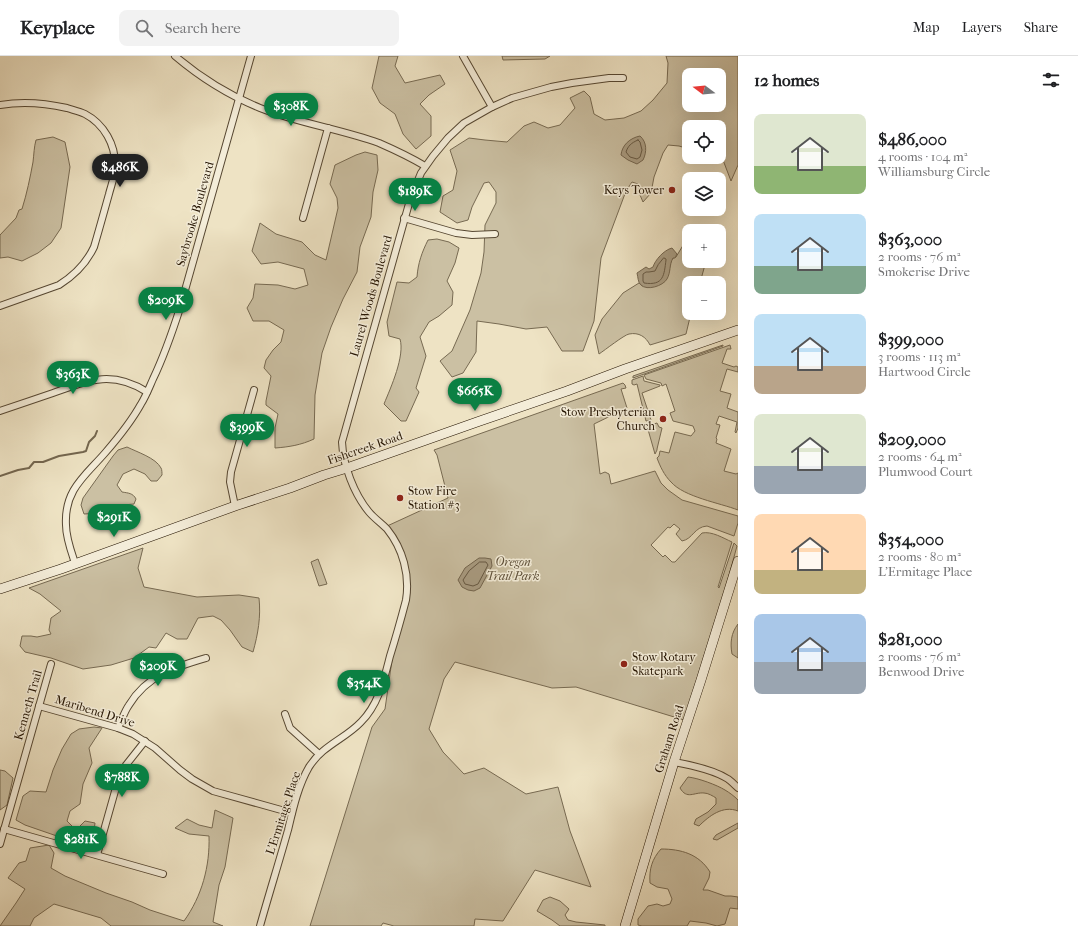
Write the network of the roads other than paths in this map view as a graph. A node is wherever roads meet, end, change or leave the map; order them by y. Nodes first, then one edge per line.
1 (175, 56) edge
2 (251, 56) edge
3 (463, 56) edge
4 (623, 78) dead end
5 (239, 99) junction
6 (0, 105) edge
7 (492, 107) junction
8 (328, 128) junction
9 (425, 166) junction
10 (303, 218) dead end
11 (404, 218) junction
12 (495, 234) dead end
13 (0, 306) edge
14 (738, 330) edge
15 (254, 390) dead end
16 (147, 392) junction
17 (0, 411) edge
18 (347, 468) junction
19 (235, 506) junction
20 (738, 561) edge
21 (75, 563) junction
22 (0, 589) edge
23 (206, 658) dead end
24 (51, 664) dead end
25 (39, 706) junction
26 (285, 714) dead end
27 (118, 728) junction
28 (145, 741) junction
29 (319, 754) junction
30 (674, 762) junction
31 (738, 788) edge
32 (292, 813) junction
33 (4, 829) junction
34 (0, 844) edge
35 (97, 855) junction
36 (163, 874) dead end
37 (260, 926) edge
38 (625, 926) edge

1 - 5 street
2 - 5 street, Saybrooke Boulevard
3 - 7 street
4 - 7 street, Laurel Woods Boulevard
5 - 8 street
5 - 16 street, Saybrooke Boulevard
6 - 13 street
7 - 9 street, Laurel Woods Boulevard
8 - 9 street
8 - 10 street
9 - 11 street, Laurel Woods Boulevard
11 - 12 street
11 - 18 street, Laurel Woods Boulevard
14 - 18 main road, Fishcreek Road
15 - 19 street
16 - 17 street
16 - 21 street, Saybrooke Boulevard
18 - 19 main road, Fishcreek Road
18 - 29 street, L'Ermitage Place
19 - 21 main road, Fishcreek Road
20 - 30 main road, Graham Road
21 - 22 main road, Fishcreek Road
23 - 27 street
24 - 25 street, Kenneth Trail
25 - 27 street, Maribend Drive
25 - 33 street, Kenneth Trail
26 - 29 street
27 - 28 street, Maribend Drive
28 - 32 street, Maribend Drive
28 - 35 street
29 - 32 street, L'Ermitage Place
30 - 31 street
30 - 38 main road, Graham Road
32 - 37 street, L'Ermitage Place
33 - 34 street, Kenneth Trail
33 - 35 street
35 - 36 street

